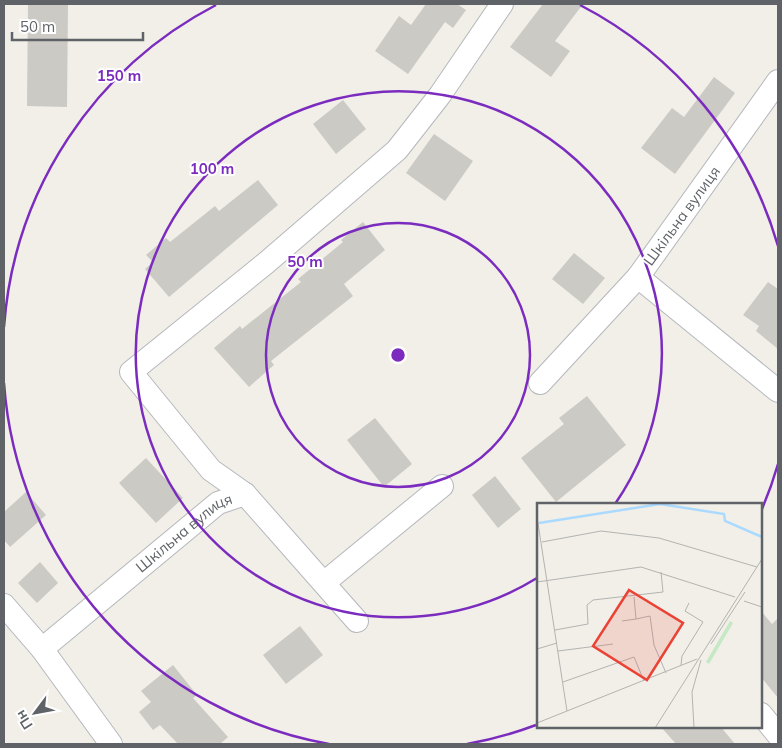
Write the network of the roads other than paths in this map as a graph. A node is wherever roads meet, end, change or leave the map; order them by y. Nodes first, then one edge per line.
1 (502, 4) edge
2 (778, 81) edge
3 (638, 277) junction
4 (540, 383) dead end
5 (778, 391) edge
6 (442, 486) dead end
7 (245, 494) junction
8 (325, 582) junction
9 (4, 605) edge
10 (357, 621) dead end
11 (42, 649) junction
12 (762, 715) edge
13 (778, 735) edge
14 (111, 744) edge

1 - 7 street
2 - 3 street, Шкільна вулиця
3 - 4 street
3 - 5 street, Шкільна вулиця
6 - 8 street
7 - 8 street, Шкільна вулиця
7 - 11 street, Шкільна вулиця
8 - 10 street, Шкільна вулиця
9 - 11 street
11 - 14 street
12 - 13 street

